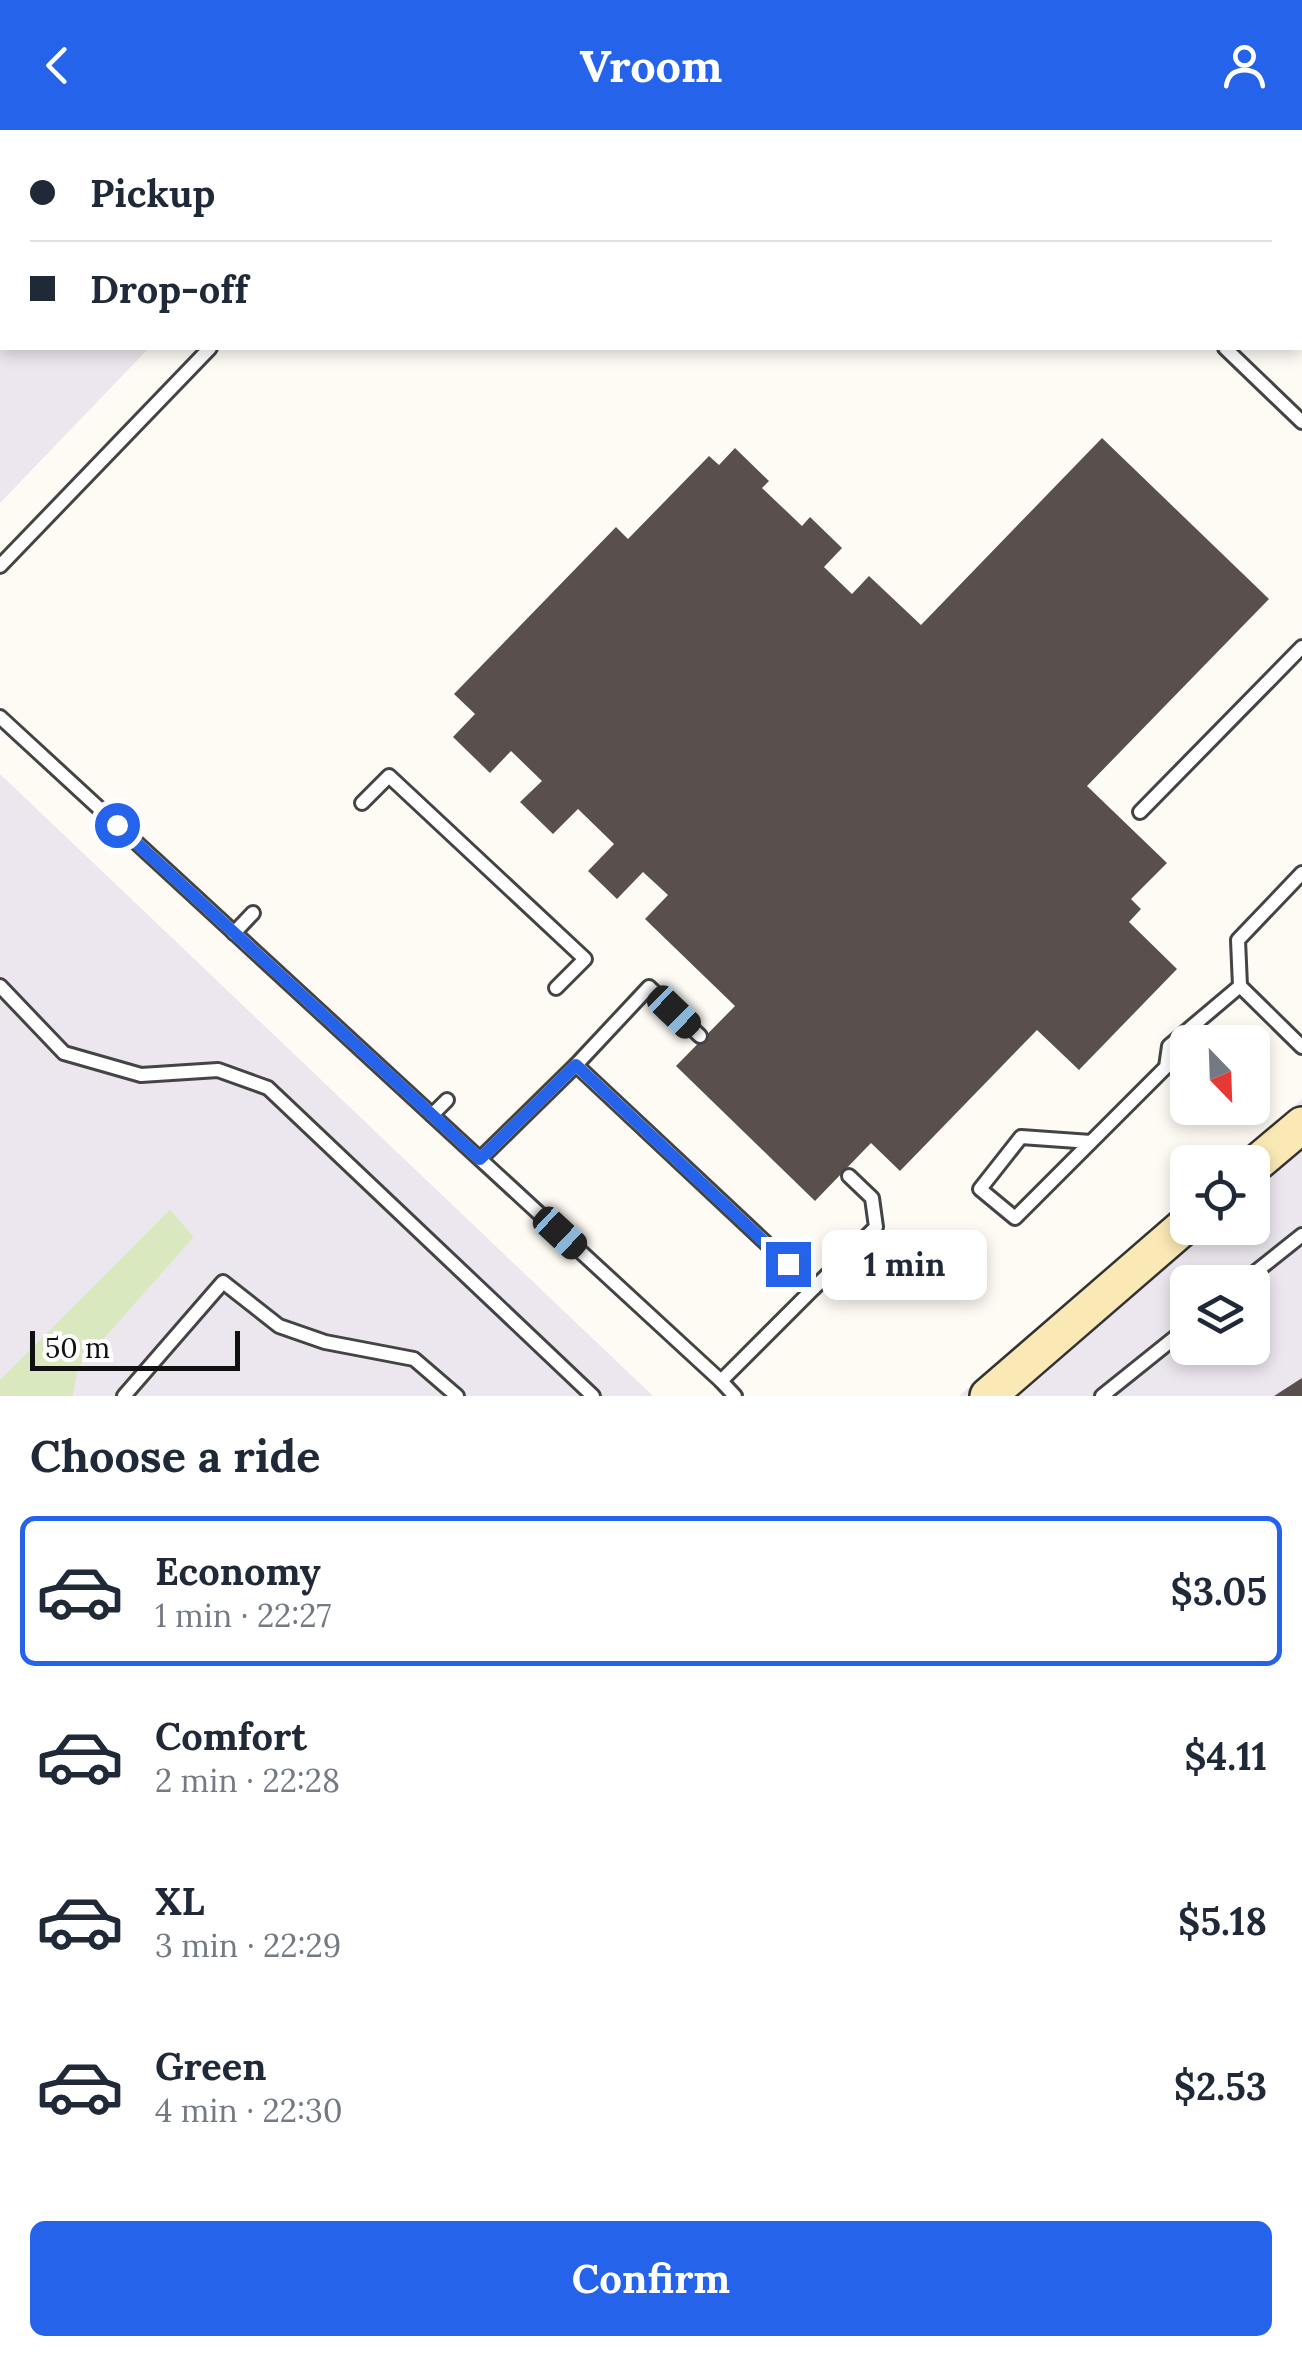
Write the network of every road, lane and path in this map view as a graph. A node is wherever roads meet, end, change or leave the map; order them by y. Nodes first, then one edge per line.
1 (208, 350) edge
2 (1227, 350) edge
3 (1302, 422) edge
4 (0, 566) edge
5 (1302, 647) edge
6 (0, 717) edge
7 (362, 803) dead end
8 (1140, 812) dead end
9 (1302, 874) edge
10 (253, 914) dead end
11 (234, 932) junction
12 (0, 986) edge
13 (1240, 986) junction
14 (556, 988) dead end
15 (700, 1036) dead end
16 (1302, 1048) edge
17 (576, 1065) junction
18 (447, 1100) dead end
19 (432, 1115) junction
20 (1302, 1124) edge
21 (1091, 1142) junction
22 (1270, 1152) edge
23 (480, 1159) junction
24 (848, 1176) dead end
25 (1302, 1235) edge
26 (1170, 1239) edge
27 (1264, 1265) edge
28 (814, 1288) junction
29 (1170, 1341) edge
30 (721, 1382) junction
31 (124, 1396) edge
32 (458, 1396) edge
33 (593, 1396) edge
34 (735, 1396) edge
35 (988, 1396) edge
36 (1102, 1396) edge

1 - 4 lane
2 - 3 lane
5 - 8 lane
6 - 11 lane
7 - 14 lane
9 - 13 lane
10 - 11 lane
11 - 19 lane
12 - 33 lane
13 - 16 lane
13 - 21 lane
15 - 17 lane
17 - 23 lane
17 - 28 lane
18 - 19 lane
19 - 23 lane
20 - 22 main road
21 - 21 lane
23 - 30 lane
24 - 28 lane
25 - 27 lane
26 - 35 main road
28 - 30 lane
29 - 36 lane
30 - 34 lane
31 - 32 lane

